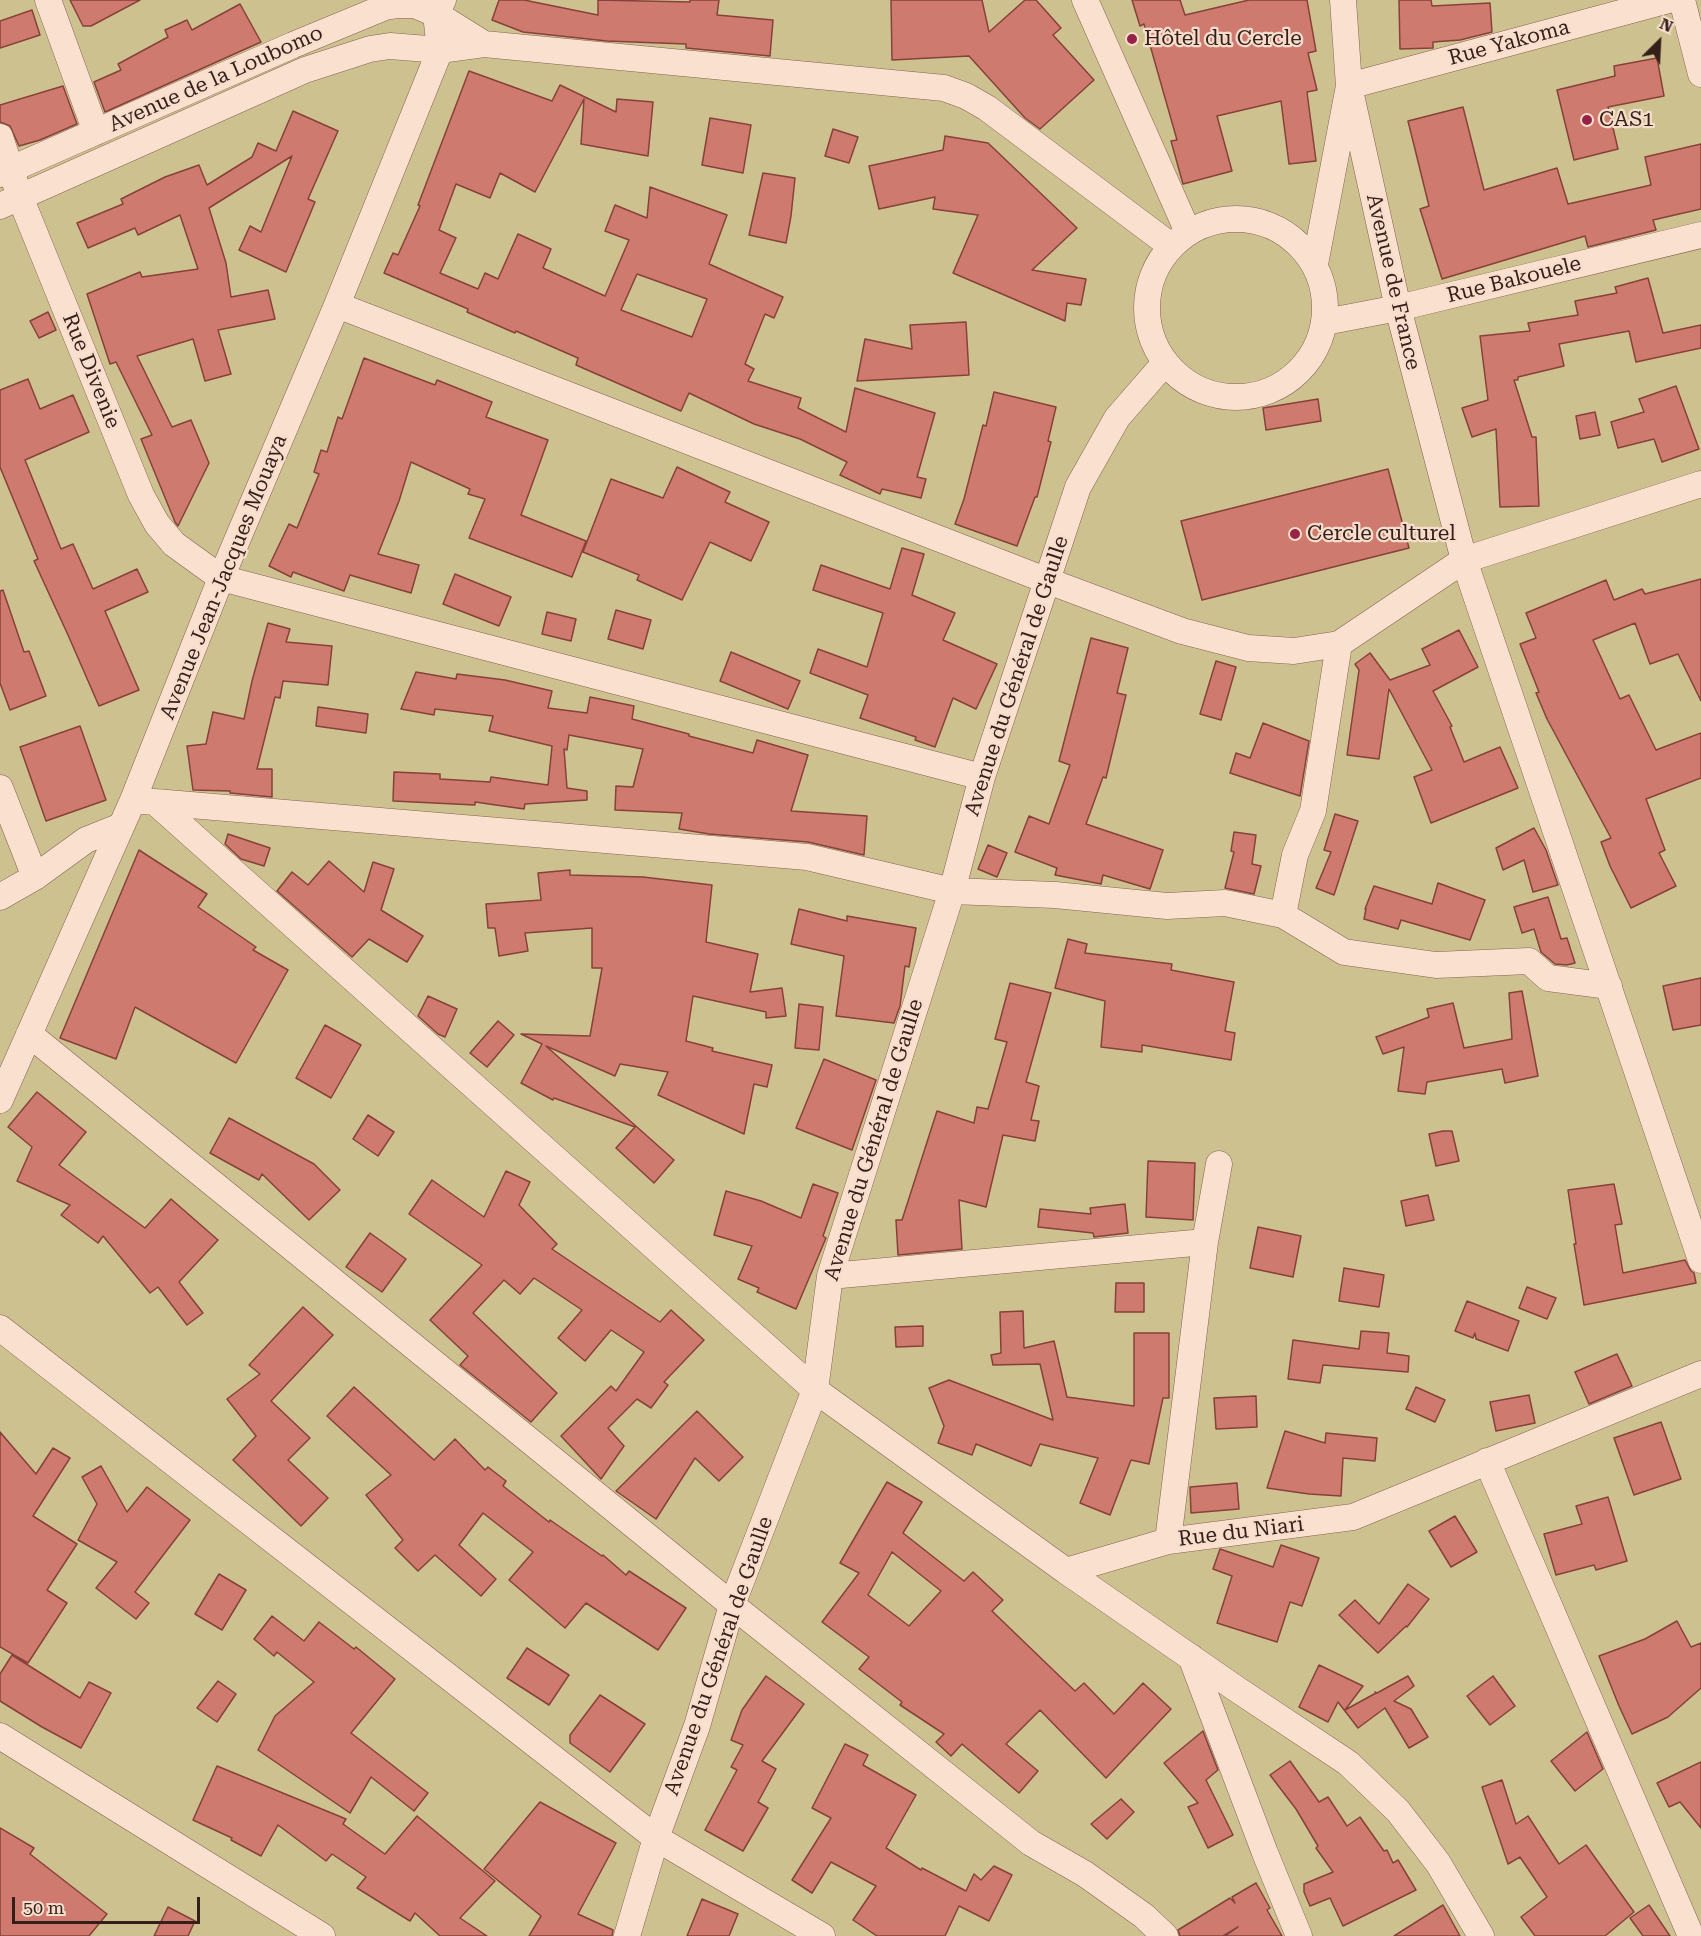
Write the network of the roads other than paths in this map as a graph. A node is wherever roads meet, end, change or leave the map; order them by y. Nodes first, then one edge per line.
1 (48, 0) edge
2 (1085, 0) edge
3 (1343, 0) edge
4 (1669, 0) edge
5 (1682, 0) edge
6 (383, 4) edge
7 (440, 7) edge
8 (484, 44) junction
9 (440, 50) junction
10 (1701, 74) edge
11 (1348, 86) junction
12 (96, 132) junction
13 (0, 137) edge
14 (6, 171) edge
15 (10, 201) edge
16 (1701, 235) edge
17 (1180, 239) junction
18 (1315, 264) junction
19 (337, 305) junction
20 (1398, 308) junction
21 (1326, 322) junction
22 (1164, 364) junction
23 (1701, 484) edge
24 (1464, 560) junction
25 (221, 578) junction
26 (1048, 581) junction
27 (1339, 644) junction
28 (982, 777) junction
29 (0, 788) edge
30 (144, 801) junction
31 (121, 826) junction
32 (35, 877) junction
33 (952, 891) junction
34 (0, 897) edge
35 (1282, 915) junction
36 (1609, 986) junction
37 (29, 1034) junction
38 (0, 1100) edge
39 (1219, 1164) dead end
40 (1205, 1242) junction
41 (1701, 1260) edge
42 (830, 1276) junction
43 (0, 1328) edge
44 (1701, 1374) edge
45 (814, 1390) junction
46 (1487, 1461) junction
47 (1168, 1541) junction
48 (1066, 1571) junction
49 (732, 1605) junction
50 (1191, 1657) junction
51 (0, 1736) edge
52 (656, 1839) junction
53 (322, 1936) edge
54 (627, 1936) edge
55 (822, 1936) edge
56 (1165, 1936) edge
57 (1299, 1936) edge
58 (1481, 1936) edge
59 (1691, 1936) edge

1 - 12 street
2 - 17 street
3 - 11 street, Avenue de France
4 - 11 street, Rue Yakoma
5 - 10 street
6 - 7 street, Avenue de la Loubomo
6 - 12 street, Avenue de la Loubomo
7 - 8 street, Avenue de la Loubomo
7 - 9 street
8 - 9 street, Avenue de la Loubomo
8 - 17 street
9 - 15 street, Avenue de la Loubomo
9 - 19 street, Avenue Jean-Jacques Mouaya
11 - 18 street
11 - 20 street, Avenue de France
12 - 14 street, Avenue de la Loubomo
13 - 14 street, Rue Divenie
14 - 15 street, Rue Divenie
15 - 25 street, Rue Divenie
16 - 20 street, Rue Bakouele
17 - 18 street
17 - 22 street
18 - 21 street
19 - 25 street, Avenue Jean-Jacques Mouaya
19 - 26 street
20 - 21 street, Rue Bakouele
20 - 24 street, Avenue de France
21 - 22 street
22 - 26 street, Avenue du Général de Gaulle
23 - 24 street
24 - 27 street
24 - 36 street, Avenue de France
25 - 28 street
25 - 30 street, Avenue Jean-Jacques Mouaya
26 - 27 street
26 - 28 street, Avenue du Général de Gaulle
27 - 35 street
28 - 33 street, Avenue du Général de Gaulle
29 - 32 street
30 - 31 street, Avenue Jean-Jacques Mouaya
30 - 33 street
30 - 45 street
31 - 32 street
31 - 37 street, Avenue Jean-Jacques Mouaya
32 - 34 street
33 - 35 street
33 - 42 street, Avenue du Général de Gaulle
35 - 36 street
36 - 41 street, Avenue de France
37 - 38 street, Avenue Jean-Jacques Mouaya
37 - 49 street
39 - 40 street
40 - 42 street
40 - 47 street
42 - 45 street, Avenue du Général de Gaulle
43 - 52 street
44 - 46 street, Rue du Niari
45 - 48 street
45 - 49 street, Avenue du Général de Gaulle
46 - 47 street, Rue du Niari
46 - 59 street
47 - 48 street, Rue du Niari
48 - 50 street
49 - 52 street, Avenue du Général de Gaulle
49 - 56 street
50 - 57 street
50 - 58 street
51 - 53 street
52 - 54 street, Avenue du Général de Gaulle
52 - 55 street

